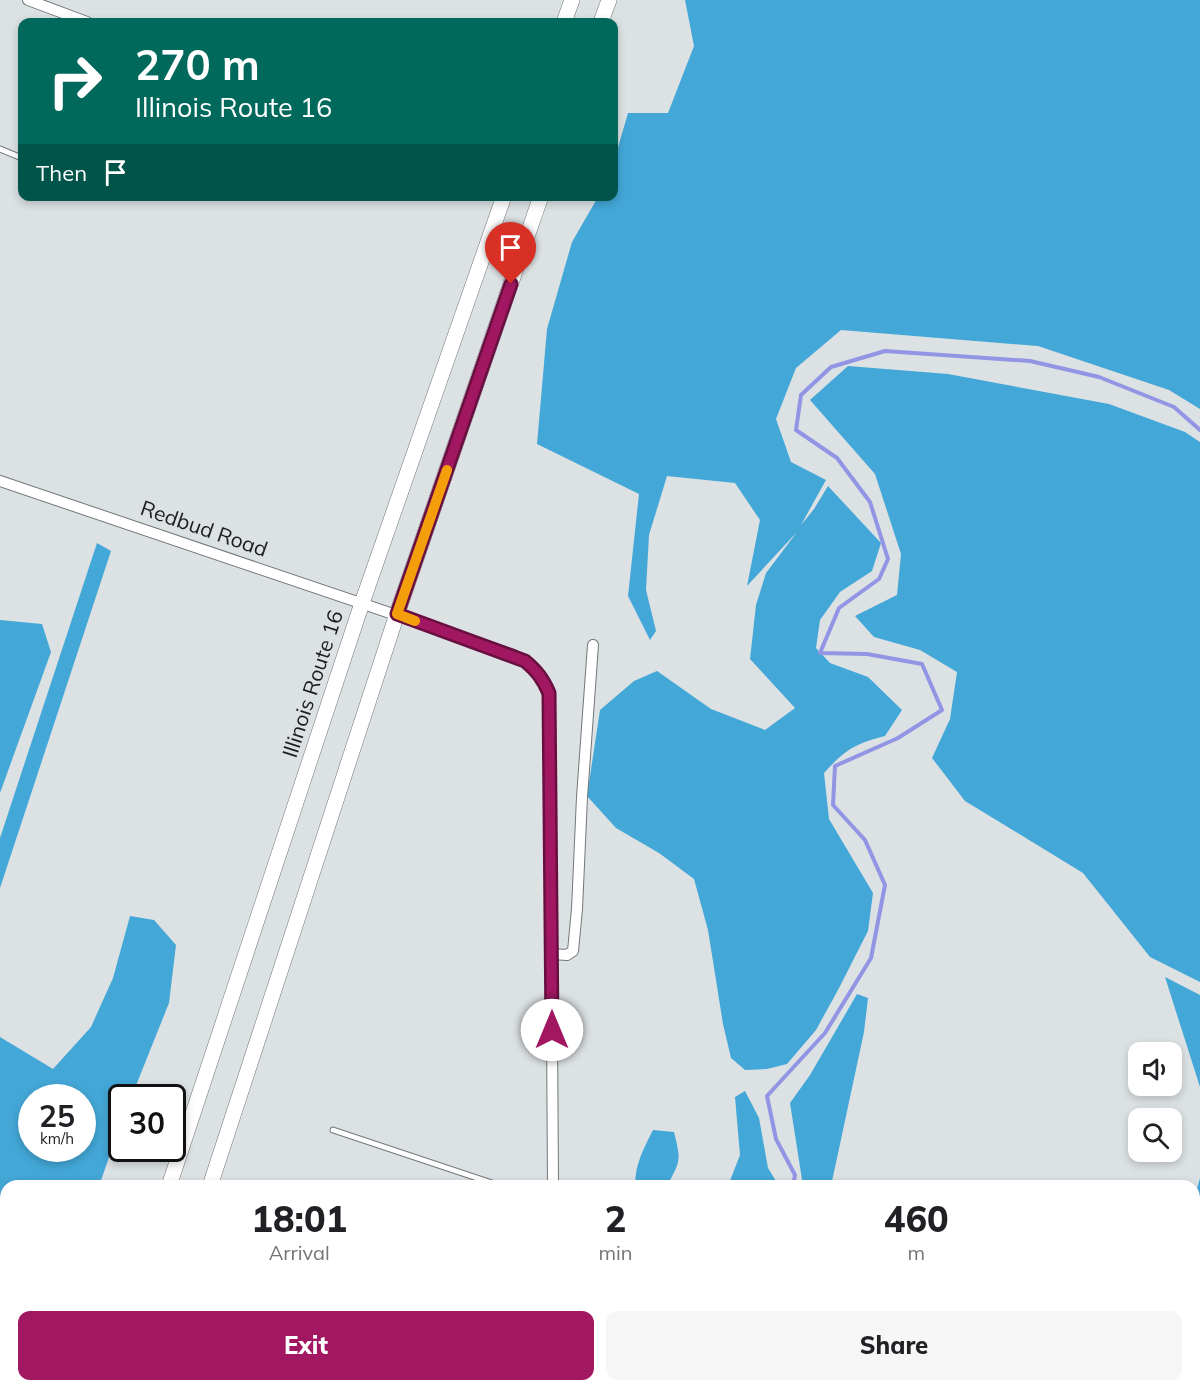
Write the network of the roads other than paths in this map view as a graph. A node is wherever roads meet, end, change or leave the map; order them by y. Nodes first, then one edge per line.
1 (28, 0) edge
2 (572, 0) edge
3 (609, 0) edge
4 (76, 18) edge
5 (565, 18) edge
6 (602, 18) edge
7 (0, 149) edge
8 (18, 156) edge
9 (502, 201) edge
10 (539, 201) edge
11 (0, 481) edge
12 (362, 603) junction
13 (397, 614) junction
14 (592, 645) dead end
15 (552, 954) junction
16 (333, 1130) dead end
17 (171, 1180) edge
18 (212, 1180) edge
19 (483, 1180) edge
20 (553, 1180) edge

1 - 4 street
2 - 5 main road
3 - 6 main road
7 - 8 lane
9 - 12 main road, Illinois Route 16
10 - 13 main road
11 - 12 street, Redbud Road
12 - 13 street, Redbud Road
12 - 17 main road, Illinois Route 16
13 - 15 street, Redbud Road
13 - 18 main road
14 - 15 street
15 - 20 street, Redbud Road
16 - 19 lane

